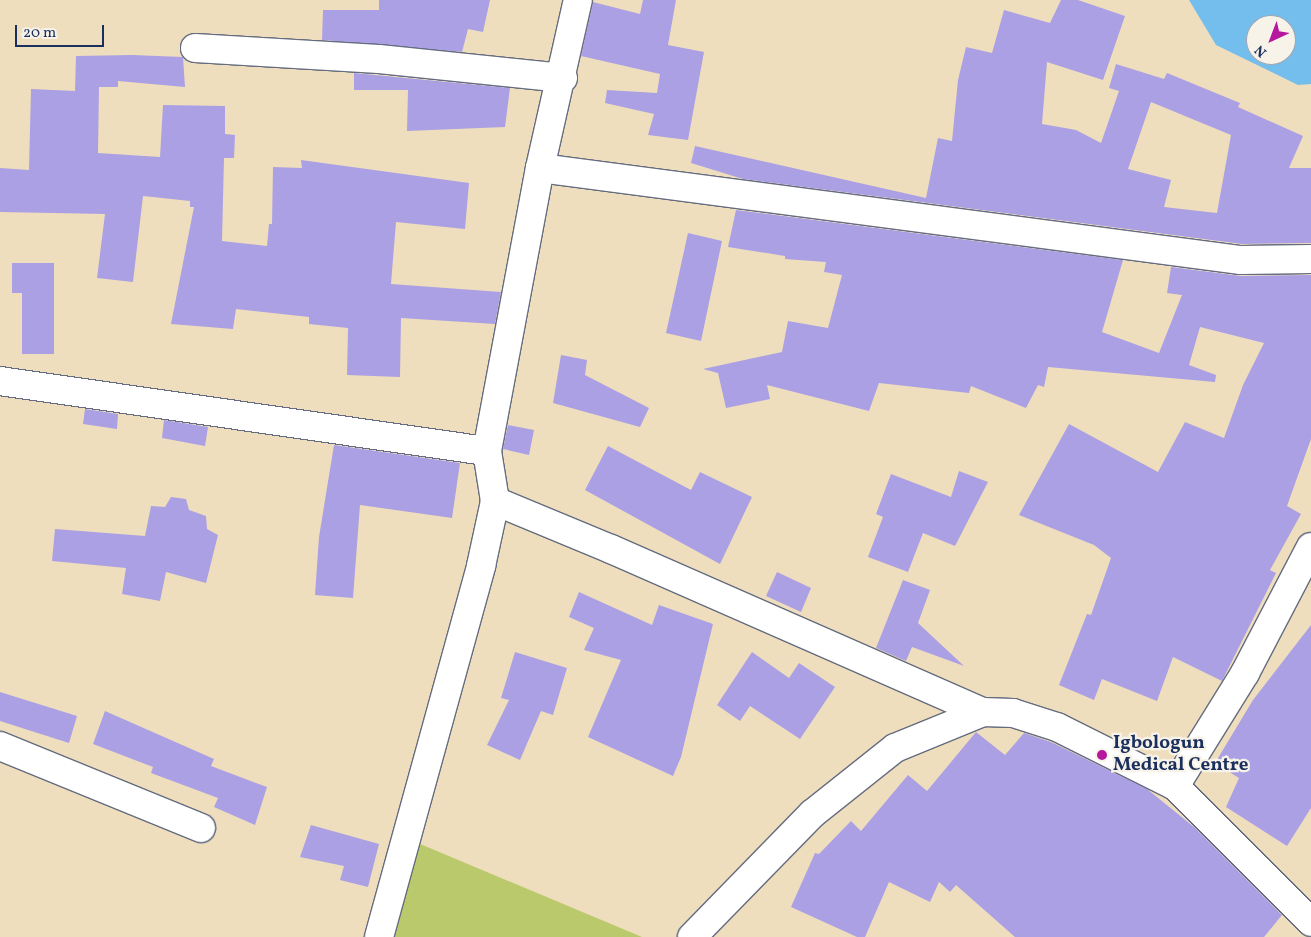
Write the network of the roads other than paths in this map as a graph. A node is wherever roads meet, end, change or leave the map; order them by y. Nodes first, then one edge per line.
1 (578, 0) edge
2 (195, 48) dead end
3 (563, 78) junction
4 (540, 168) junction
5 (1311, 259) edge
6 (0, 381) edge
7 (487, 451) junction
8 (495, 501) junction
9 (1311, 547) edge
10 (983, 712) junction
11 (0, 746) edge
12 (1175, 786) junction
13 (201, 828) dead end
14 (1311, 922) edge
15 (379, 937) edge
16 (692, 937) edge

1 - 3 street
2 - 3 street
3 - 4 street
4 - 5 street
4 - 7 street
6 - 7 street
7 - 8 street
8 - 10 street
8 - 15 street
9 - 12 street
10 - 12 street
10 - 16 street
11 - 13 street
12 - 14 street

